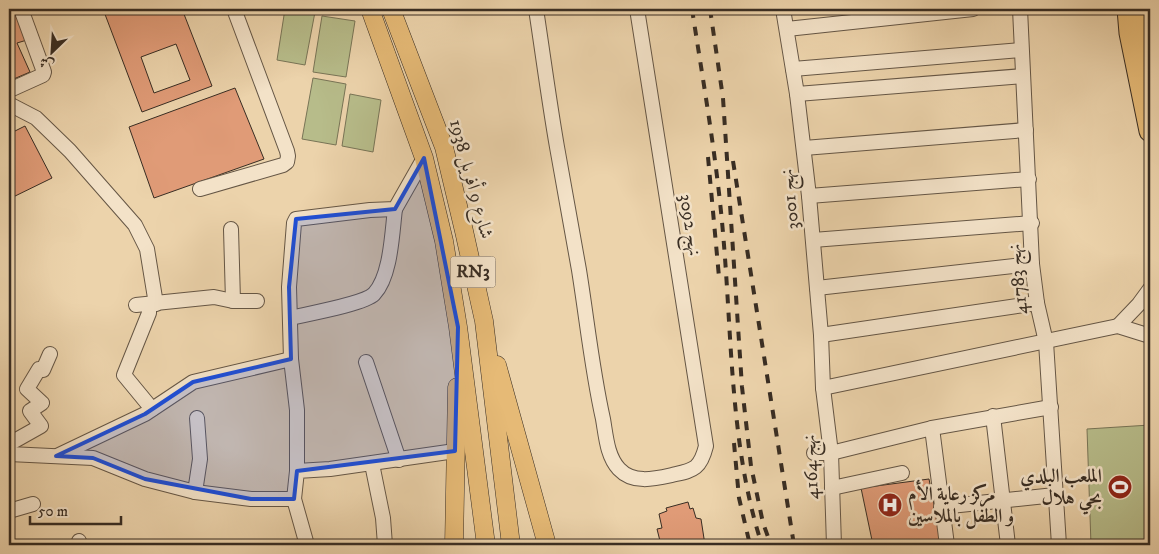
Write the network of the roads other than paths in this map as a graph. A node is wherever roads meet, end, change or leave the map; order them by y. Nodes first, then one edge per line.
1 (21, 9) edge
2 (234, 9) edge
3 (370, 9) edge
4 (391, 9) edge
5 (536, 9) edge
6 (637, 9) edge
7 (783, 9) edge
8 (973, 9) edge
9 (1020, 9) edge
10 (1128, 9) edge
11 (1145, 9) edge
12 (787, 29) junction
13 (1150, 48) edge
14 (1021, 50) junction
15 (793, 69) junction
16 (1023, 76) junction
17 (12, 89) dead end
18 (797, 94) junction
19 (9, 104) edge
20 (1026, 130) junction
21 (1150, 131) edge
22 (804, 148) junction
23 (424, 158) junction
24 (1029, 179) junction
25 (200, 189) dead end
26 (810, 196) junction
27 (395, 209) junction
28 (1032, 224) junction
29 (231, 229) dead end
30 (813, 240) junction
31 (1032, 264) junction
32 (817, 288) junction
33 (1150, 289) edge
34 (232, 301) junction
35 (257, 301) dead end
36 (1037, 303) junction
37 (147, 305) junction
38 (290, 318) junction
39 (484, 321) junction
40 (1118, 326) junction
41 (458, 327) junction
42 (821, 335) junction
43 (1150, 336) edge
44 (1046, 342) junction
45 (50, 354) dead end
46 (291, 359) junction
47 (366, 362) dead end
48 (823, 388) junction
49 (1050, 407) junction
50 (152, 409) junction
51 (993, 416) junction
52 (197, 418) dead end
53 (932, 428) junction
54 (9, 444) edge
55 (455, 451) junction
56 (814, 453) dead end
57 (831, 453) junction
58 (9, 454) edge
59 (56, 456) junction
60 (399, 460) junction
61 (372, 464) junction
62 (297, 472) junction
63 (902, 473) dead end
64 (478, 485) junction
65 (832, 488) junction
66 (195, 492) junction
67 (1055, 495) junction
68 (294, 499) junction
69 (1004, 501) junction
70 (33, 504) dead end
71 (941, 508) junction
72 (9, 511) edge
73 (307, 545) edge
74 (385, 545) edge
75 (454, 545) edge
76 (480, 545) edge
77 (486, 545) edge
78 (511, 545) edge
79 (547, 545) edge
80 (834, 545) edge
81 (947, 545) edge
82 (1008, 545) edge
83 (1059, 545) edge

1 - 17 street
2 - 25 street
3 - 23 main road, RN3
4 - 39 main road, شارع 9 أفريل 1938 / RN3
5 - 6 street, نهج 3092
7 - 12 street, نهج 3001
8 - 12 street
9 - 14 street, نهج 41783
10 - 21 highway
11 - 13 highway
12 - 15 street, نهج 3001
14 - 15 street
14 - 16 street, نهج 41783
15 - 18 street, نهج 3001
16 - 18 street
16 - 20 street, نهج 41783
18 - 22 street, نهج 3001
19 - 37 street
20 - 22 street
20 - 24 street, نهج 41783
22 - 26 street, نهج 3001
23 - 27 street
23 - 41 main road, RN3
24 - 26 street
24 - 28 street, نهج 41783
26 - 30 street, نهج 3001
27 - 38 street
27 - 38 street
28 - 30 street
28 - 31 street, نهج 41783
29 - 34 street
30 - 32 street, نهج 3001
31 - 32 street
31 - 36 street, نهج 41783
32 - 42 street, نهج 3001
33 - 40 street
34 - 35 street
34 - 37 street
36 - 42 street
36 - 44 street, نهج 41783
37 - 50 street
38 - 46 street
39 - 78 main road, شارع 9 أفريل 1938 / RN3
39 - 79 main road
40 - 43 street
40 - 44 street
41 - 55 main road
41 - 64 main road, RN3
42 - 48 street, نهج 3001
44 - 48 street
44 - 49 street, نهج 41783
45 - 54 street
46 - 50 street
46 - 62 street
47 - 60 street
48 - 57 street, نهج 4164
49 - 51 street
49 - 67 street, نهج 41783
50 - 59 street
51 - 53 street
51 - 69 street
52 - 66 street
53 - 57 street
53 - 71 street
55 - 60 street
55 - 75 main road
56 - 57 street
57 - 65 street, نهج 4164
58 - 59 street
59 - 66 street
60 - 61 street
61 - 62 street
61 - 74 street
62 - 68 street
63 - 65 street
64 - 76 main road
64 - 77 main road, RN3
65 - 80 street, نهج 4164
66 - 68 street
67 - 69 street
67 - 83 street, نهج 41783
68 - 73 street
69 - 71 street
69 - 82 street
70 - 72 street
71 - 81 street

